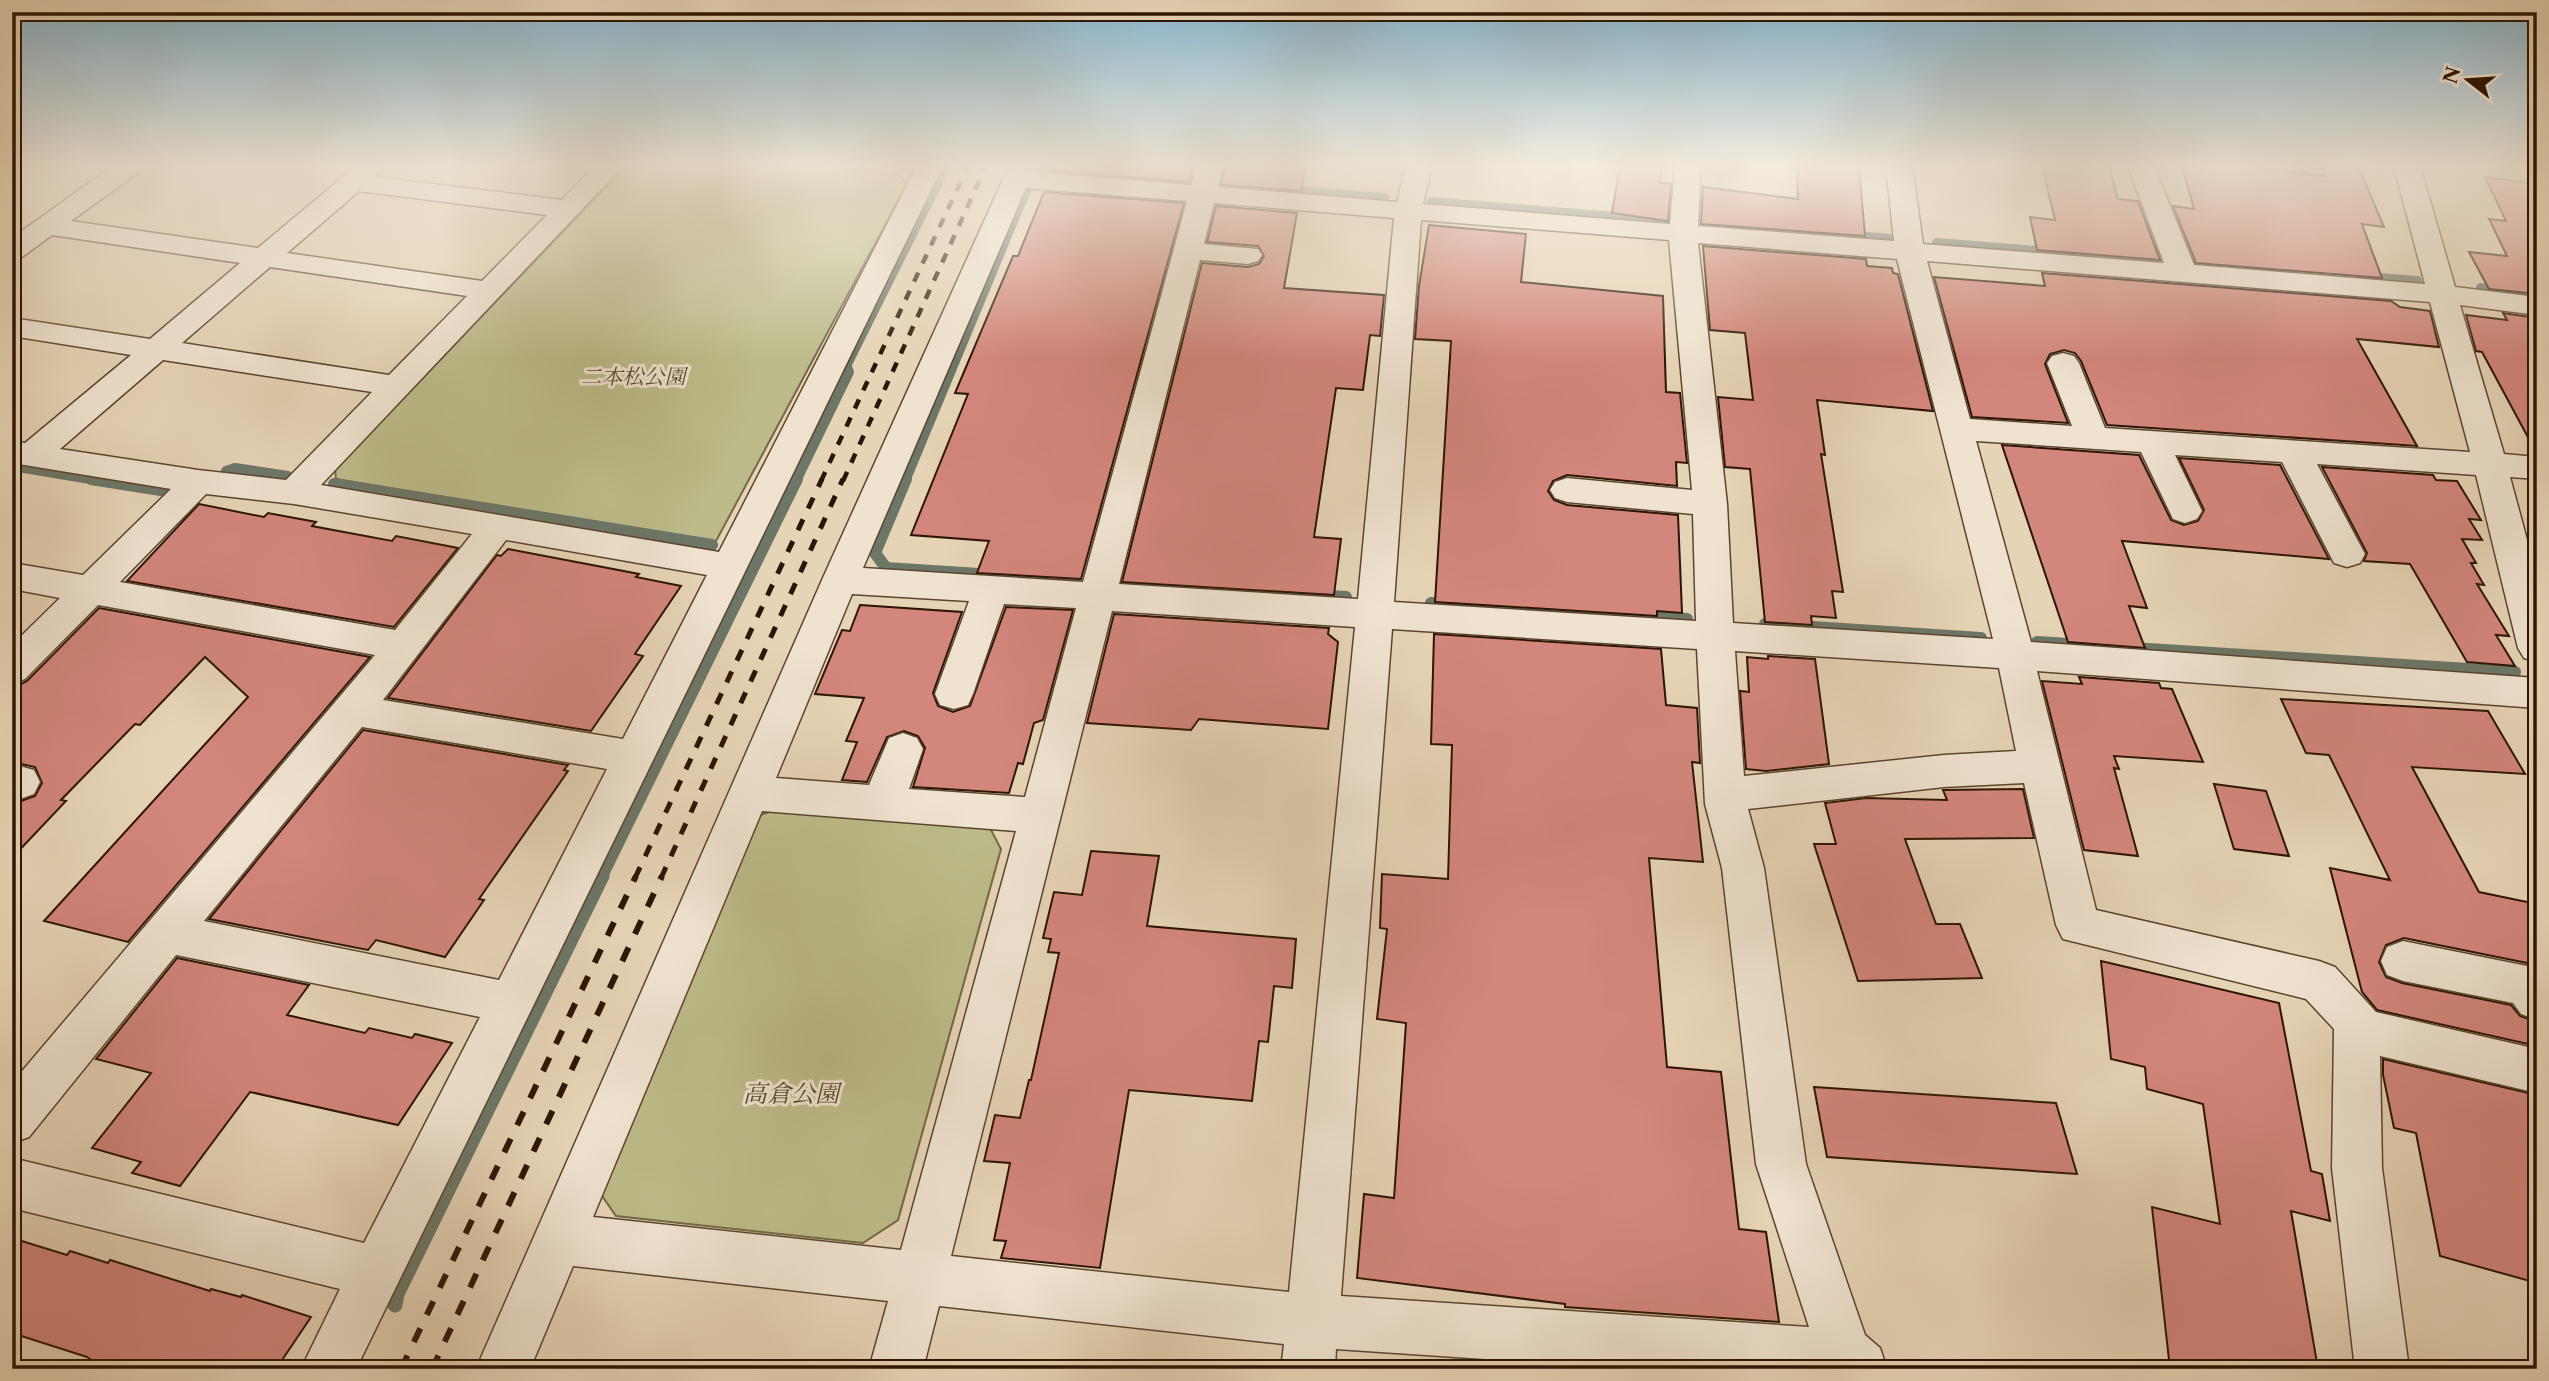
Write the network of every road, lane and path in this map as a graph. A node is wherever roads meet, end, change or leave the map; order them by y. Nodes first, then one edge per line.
1 (41, 230) edge
2 (77, 230) edge
3 (297, 230) edge
4 (548, 230) edge
5 (891, 230) edge
6 (993, 230) edge
7 (1192, 230) edge
8 (1406, 230) edge
9 (1641, 230) edge
10 (1683, 230) edge
11 (1907, 230) edge
12 (2165, 230) edge
13 (2426, 230) edge
14 (1683, 234) junction
15 (13, 250) edge
16 (1187, 251) junction
17 (1910, 251) junction
18 (1248, 255) dead end
19 (265, 258) junction
20 (2183, 274) junction
21 (490, 291) junction
22 (2444, 294) junction
23 (2537, 306) edge
24 (12, 327) edge
25 (156, 349) junction
26 (2063, 363) dead end
27 (398, 386) junction
28 (1956, 429) junction
29 (2093, 438) junction
30 (2153, 442) junction
31 (2292, 451) junction
32 (22, 454) edge
33 (2490, 465) junction
34 (2537, 468) edge
35 (198, 482) junction
36 (1567, 490) dead end
37 (294, 492) junction
38 (1710, 504) junction
39 (2185, 511) dead end
40 (496, 528) junction
41 (2347, 554) dead end
42 (728, 566) junction
43 (12, 576) edge
44 (840, 580) junction
45 (92, 589) junction
46 (991, 590) junction
47 (1099, 598) junction
48 (1375, 615) junction
49 (1717, 636) junction
50 (403, 646) junction
51 (2537, 648) edge
52 (2016, 655) junction
53 (12, 669) edge
54 (954, 694) dead end
55 (2537, 694) edge
56 (353, 710) junction
57 (903, 750) dead end
58 (634, 757) junction
59 (2040, 766) junction
60 (749, 793) junction
61 (1726, 795) junction
62 (883, 804) junction
63 (1041, 816) junction
64 (169, 934) junction
65 (2403, 961) dead end
66 (2537, 999) edge
67 (512, 1003) junction
68 (2357, 1029) junction
69 (2537, 1072) edge
70 (12, 1120) edge
71 (12, 1183) edge
72 (558, 1239) junction
73 (377, 1272) junction
74 (919, 1280) junction
75 (1310, 1345) edge
76 (1853, 1360) edge
77 (328, 1369) edge
78 (503, 1369) edge
79 (896, 1369) edge
80 (2382, 1369) edge

1 - 15 street
2 - 19 street
3 - 19 street
4 - 21 street
5 - 42 street
6 - 44 street
7 - 16 street
8 - 48 street
9 - 14 street
10 - 14 street
11 - 17 street
12 - 20 street
13 - 22 street
14 - 17 street
14 - 38 street
16 - 18 street
16 - 47 street
17 - 20 street
17 - 28 street
19 - 21 street
19 - 25 street
20 - 22 street
21 - 27 street
22 - 23 street
22 - 33 street
24 - 25 street
25 - 27 street
25 - 32 street
26 - 29 street
27 - 37 street
28 - 29 street
28 - 52 street
29 - 30 street
30 - 31 street
30 - 39 street
31 - 33 street
31 - 41 street
32 - 35 street
33 - 34 street
33 - 51 street
35 - 37 street
35 - 45 street
36 - 38 street
37 - 40 street
38 - 49 street
40 - 42 street
40 - 50 street
42 - 58 street
43 - 45 street
44 - 46 street
44 - 60 street
45 - 50 street
45 - 53 street
46 - 47 street
46 - 54 street
47 - 48 street
47 - 63 street
48 - 49 street
48 - 75 street
49 - 52 street
49 - 61 street
50 - 56 street
52 - 55 street
52 - 59 street
56 - 58 street
56 - 64 street
57 - 62 street
58 - 67 street
59 - 61 street
59 - 68 street
60 - 62 street
60 - 72 street
61 - 76 street
62 - 63 street
63 - 74 street
64 - 67 street
64 - 70 street
65 - 66 street
67 - 73 street
68 - 69 street
68 - 80 street
71 - 73 street
72 - 74 street
72 - 78 street
73 - 77 street
74 - 75 street
74 - 79 street
75 - 76 street

